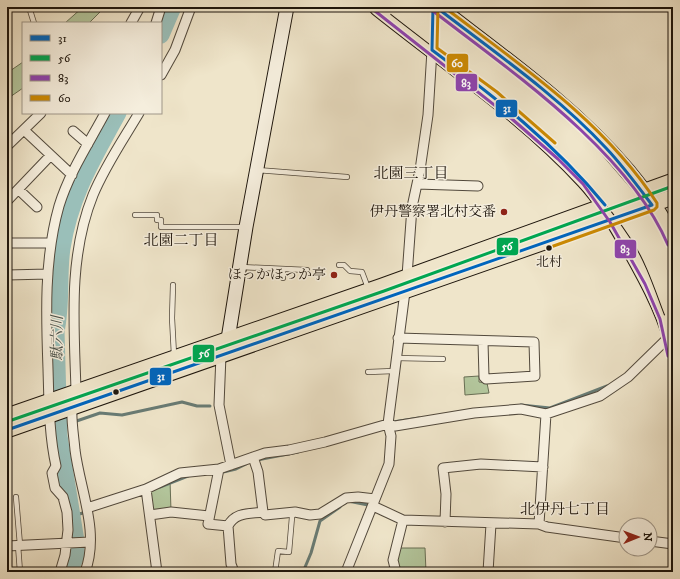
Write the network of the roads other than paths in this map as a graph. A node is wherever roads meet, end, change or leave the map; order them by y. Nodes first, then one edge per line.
1 (28, 7) edge
2 (140, 7) edge
3 (161, 7) edge
4 (191, 7) edge
5 (287, 7) edge
6 (378, 7) edge
7 (396, 7) edge
8 (415, 7) edge
9 (433, 7) edge
10 (436, 7) edge
11 (34, 22) edge
12 (132, 22) edge
13 (156, 22) edge
14 (432, 50) junction
15 (162, 73) edge
16 (40, 114) edge
17 (103, 114) edge
18 (138, 114) edge
19 (24, 130) junction
20 (73, 130) dead end
21 (88, 144) junction
22 (7, 146) edge
23 (50, 156) junction
24 (256, 170) junction
25 (72, 175) junction
26 (347, 177) dead end
27 (673, 182) edge
28 (417, 184) junction
29 (472, 188) dead end
30 (19, 190) junction
31 (673, 198) edge
32 (648, 199) junction
33 (7, 201) edge
34 (37, 207) dead end
35 (609, 212) junction
36 (135, 215) dead end
37 (246, 227) junction
38 (7, 243) edge
39 (50, 243) junction
40 (673, 243) edge
41 (339, 265) dead end
42 (239, 267) junction
43 (283, 269) junction
44 (307, 270) dead end
45 (48, 274) junction
46 (7, 275) edge
47 (673, 276) edge
48 (283, 278) dead end
49 (406, 283) junction
50 (173, 285) dead end
51 (369, 290) junction
52 (166, 291) dead end
53 (173, 292) junction
54 (673, 312) edge
55 (398, 338) junction
56 (672, 338) edge
57 (228, 339) junction
58 (483, 342) junction
59 (221, 355) junction
60 (673, 355) edge
61 (174, 358) junction
62 (396, 358) junction
63 (443, 359) dead end
64 (394, 371) junction
65 (368, 372) dead end
66 (76, 392) junction
67 (72, 408) junction
68 (49, 409) junction
69 (546, 414) junction
70 (7, 416) edge
71 (388, 424) junction
72 (7, 430) edge
73 (253, 457) junction
74 (231, 465) junction
75 (543, 467) junction
76 (220, 469) junction
77 (146, 489) junction
78 (16, 497) dead end
79 (374, 503) junction
80 (87, 508) junction
81 (264, 512) junction
82 (295, 512) junction
83 (150, 515) junction
84 (209, 516) junction
85 (403, 520) junction
86 (445, 522) junction
87 (491, 524) junction
88 (539, 524) junction
89 (228, 526) junction
90 (618, 537) edge
91 (66, 542) junction
92 (90, 542) junction
93 (658, 542) edge
94 (673, 544) edge
95 (19, 545) junction
96 (7, 546) edge
97 (20, 572) edge
98 (60, 572) edge
99 (85, 572) edge
100 (157, 572) edge
101 (236, 572) edge
102 (275, 572) edge
103 (346, 572) edge
104 (396, 572) edge
105 (488, 572) edge

1 - 11 lane
2 - 12 street
3 - 13 street
4 - 15 street
5 - 24 street
6 - 14 highway
7 - 54 highway, bridge
8 - 47 highway, bridge
9 - 14 street
10 - 32 highway
14 - 28 street
14 - 35 highway
16 - 19 street
17 - 21 street
18 - 66 street
19 - 22 street
19 - 23 street
20 - 21 street
21 - 25 street
23 - 25 street
23 - 30 street
24 - 26 lane
24 - 37 street
25 - 39 street
27 - 32 main road
28 - 29 street
28 - 49 street
30 - 33 street
30 - 34 street
31 - 32 main road
32 - 35 main road
32 - 40 highway
35 - 49 main road
35 - 56 highway
36 - 37 lane
37 - 42 street
38 - 39 street
39 - 45 street
41 - 51 lane
42 - 43 lane
42 - 57 street
43 - 44 lane
43 - 48 lane
45 - 46 street
45 - 68 street
49 - 51 main road
49 - 55 street
49 - 59 main road
50 - 53 lane
51 - 57 main road
52 - 53 lane
53 - 61 lane
55 - 58 street
55 - 62 street
56 - 60 street
56 - 69 street
57 - 59 street
57 - 61 main road
58 - 58 street
59 - 67 main road
59 - 74 street
61 - 66 main road
62 - 63 lane
62 - 64 street
64 - 65 lane
64 - 71 street
66 - 67 street
66 - 68 main road
67 - 68 main road
67 - 80 street
68 - 70 main road
68 - 72 main road
68 - 91 street
69 - 71 street
69 - 75 street
71 - 73 street
71 - 79 street
73 - 74 street
73 - 81 street
74 - 76 street
75 - 86 street
75 - 88 street
76 - 77 street
76 - 84 street
77 - 80 street
77 - 83 street
78 - 95 lane
79 - 82 street
79 - 85 street
79 - 103 street
80 - 92 street
81 - 82 street
81 - 89 street
82 - 102 lane
83 - 84 street
83 - 100 street
84 - 89 street
85 - 86 street
85 - 104 street
86 - 87 street
87 - 88 street
87 - 105 street
88 - 90 street
89 - 101 street
91 - 92 street
91 - 95 street
91 - 98 street
92 - 99 street
93 - 94 street
95 - 96 street
95 - 97 lane

